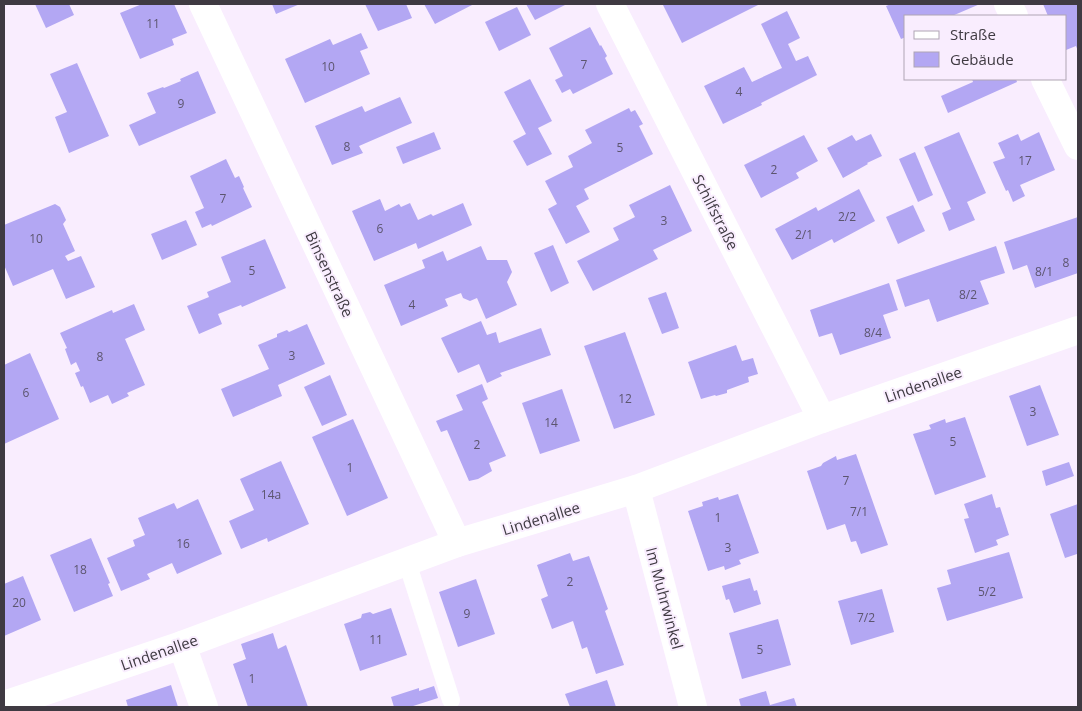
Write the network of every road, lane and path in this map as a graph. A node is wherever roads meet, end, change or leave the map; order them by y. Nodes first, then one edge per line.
1 (203, 4) edge
2 (610, 4) edge
3 (1045, 80) edge
4 (1078, 146) edge
5 (1078, 330) edge
6 (822, 420) junction
7 (636, 489) junction
8 (457, 543) junction
9 (407, 562) junction
10 (182, 645) junction
11 (451, 700) dead end
12 (4, 705) edge
13 (204, 707) edge
14 (694, 707) edge

1 - 8 street, Binsenstraße
2 - 6 street, Schilfstraße
3 - 4 street
5 - 6 street, Lindenallee
6 - 7 street, Lindenallee
7 - 8 street, Lindenallee
7 - 14 street, Im Muhrwinkel
8 - 9 street, Lindenallee
9 - 10 street, Lindenallee
9 - 11 lane
10 - 12 street, Lindenallee
10 - 13 street

